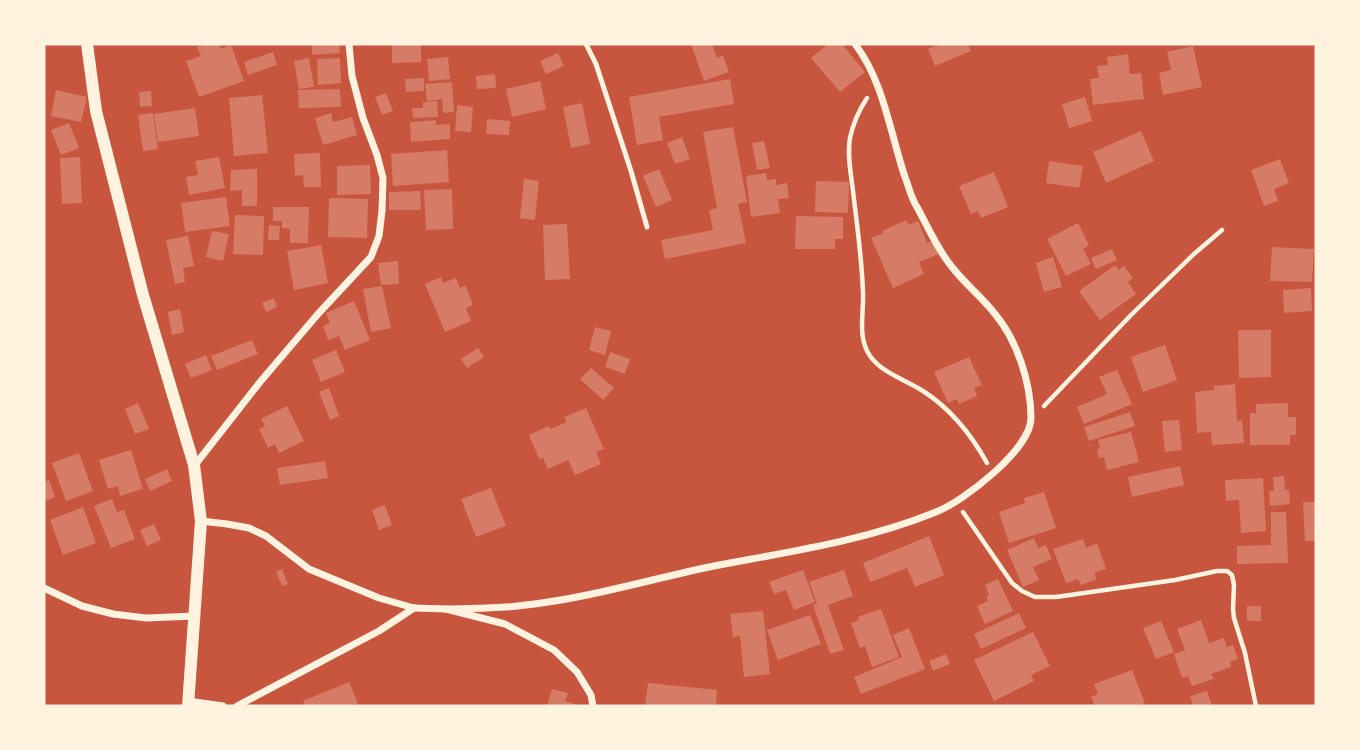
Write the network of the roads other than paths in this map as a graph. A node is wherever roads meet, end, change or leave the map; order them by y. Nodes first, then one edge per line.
1 (87, 44) edge
2 (349, 44) edge
3 (586, 44) edge
4 (855, 44) edge
5 (647, 227) dead end
6 (194, 466) junction
7 (201, 522) junction
8 (44, 588) edge
9 (414, 608) junction
10 (446, 609) junction
11 (195, 616) junction
12 (188, 704) edge
13 (223, 706) edge
14 (237, 706) edge
15 (593, 706) edge

1 - 6 street
2 - 6 street
3 - 5 lane
4 - 10 street
6 - 7 street
7 - 9 street
7 - 11 street
8 - 11 street
9 - 10 street
9 - 14 street
10 - 15 street
11 - 12 street
12 - 13 street

